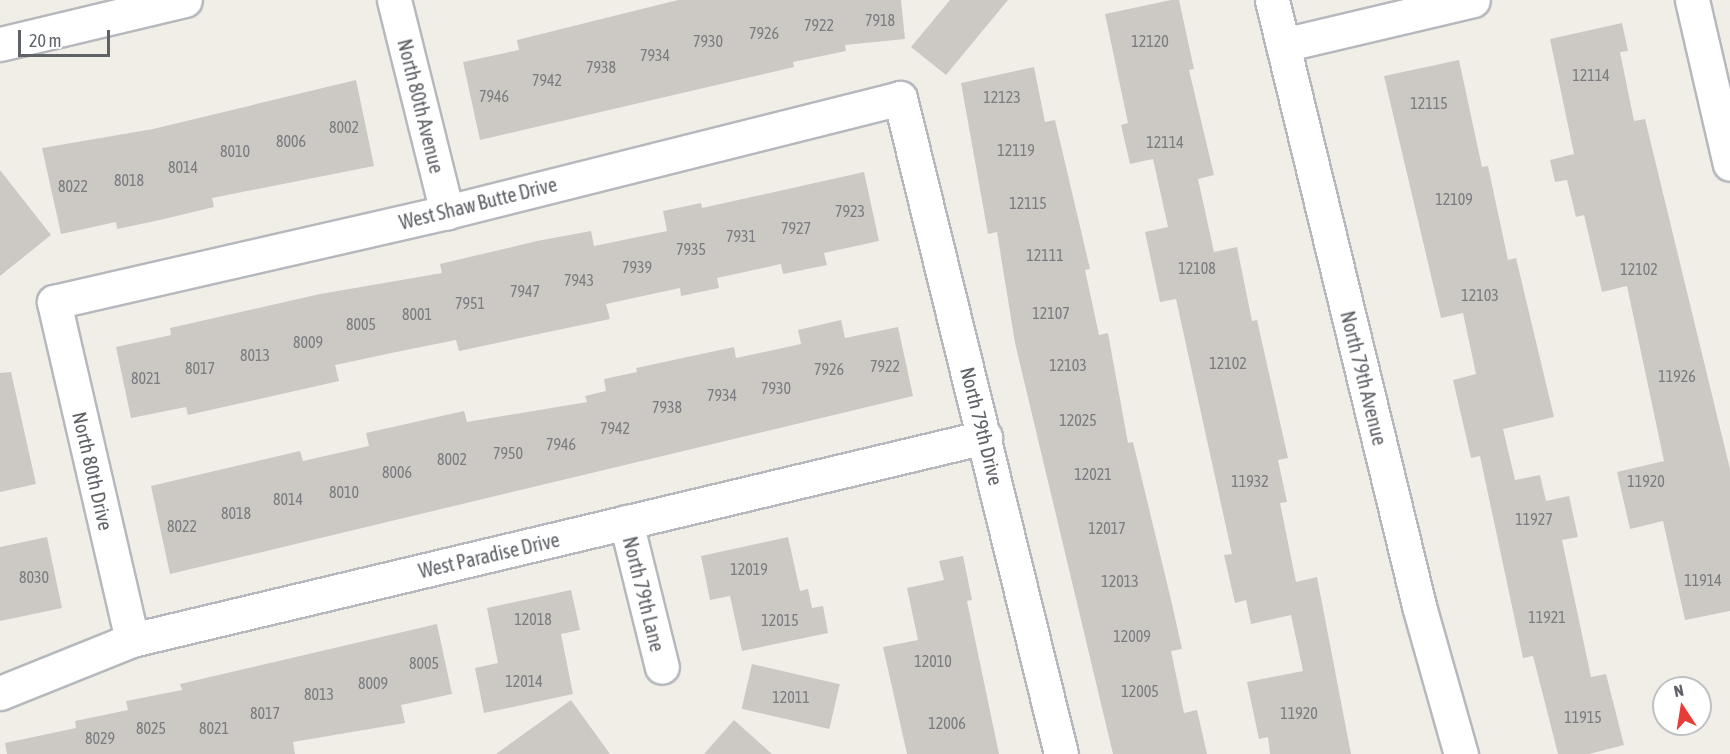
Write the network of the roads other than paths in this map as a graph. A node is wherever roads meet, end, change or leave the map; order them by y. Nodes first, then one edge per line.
1 (185, 0) edge
2 (394, 0) edge
3 (1272, 0) edge
4 (1473, 0) edge
5 (1692, 0) edge
6 (0, 44) edge
7 (1283, 45) junction
8 (900, 99) joint
9 (1730, 164) edge
10 (447, 212) junction
11 (54, 302) joint
12 (985, 437) junction
13 (626, 522) junction
14 (132, 640) junction
15 (662, 667) dead end
16 (0, 693) edge
17 (1061, 754) edge
18 (1461, 754) edge

1 - 6 street
2 - 10 street, North 80th Avenue
3 - 7 street, North 79th Avenue
4 - 7 street
5 - 9 street
7 - 18 street, North 79th Avenue
8 - 10 street, West Shaw Butte Drive
8 - 12 street, North 79th Drive
10 - 11 street, West Shaw Butte Drive
11 - 14 street, North 80th Drive
12 - 13 street, West Paradise Drive
12 - 17 street, North 79th Drive
13 - 14 street, West Paradise Drive
13 - 15 street, North 79th Lane
14 - 16 street, West Paradise Drive

